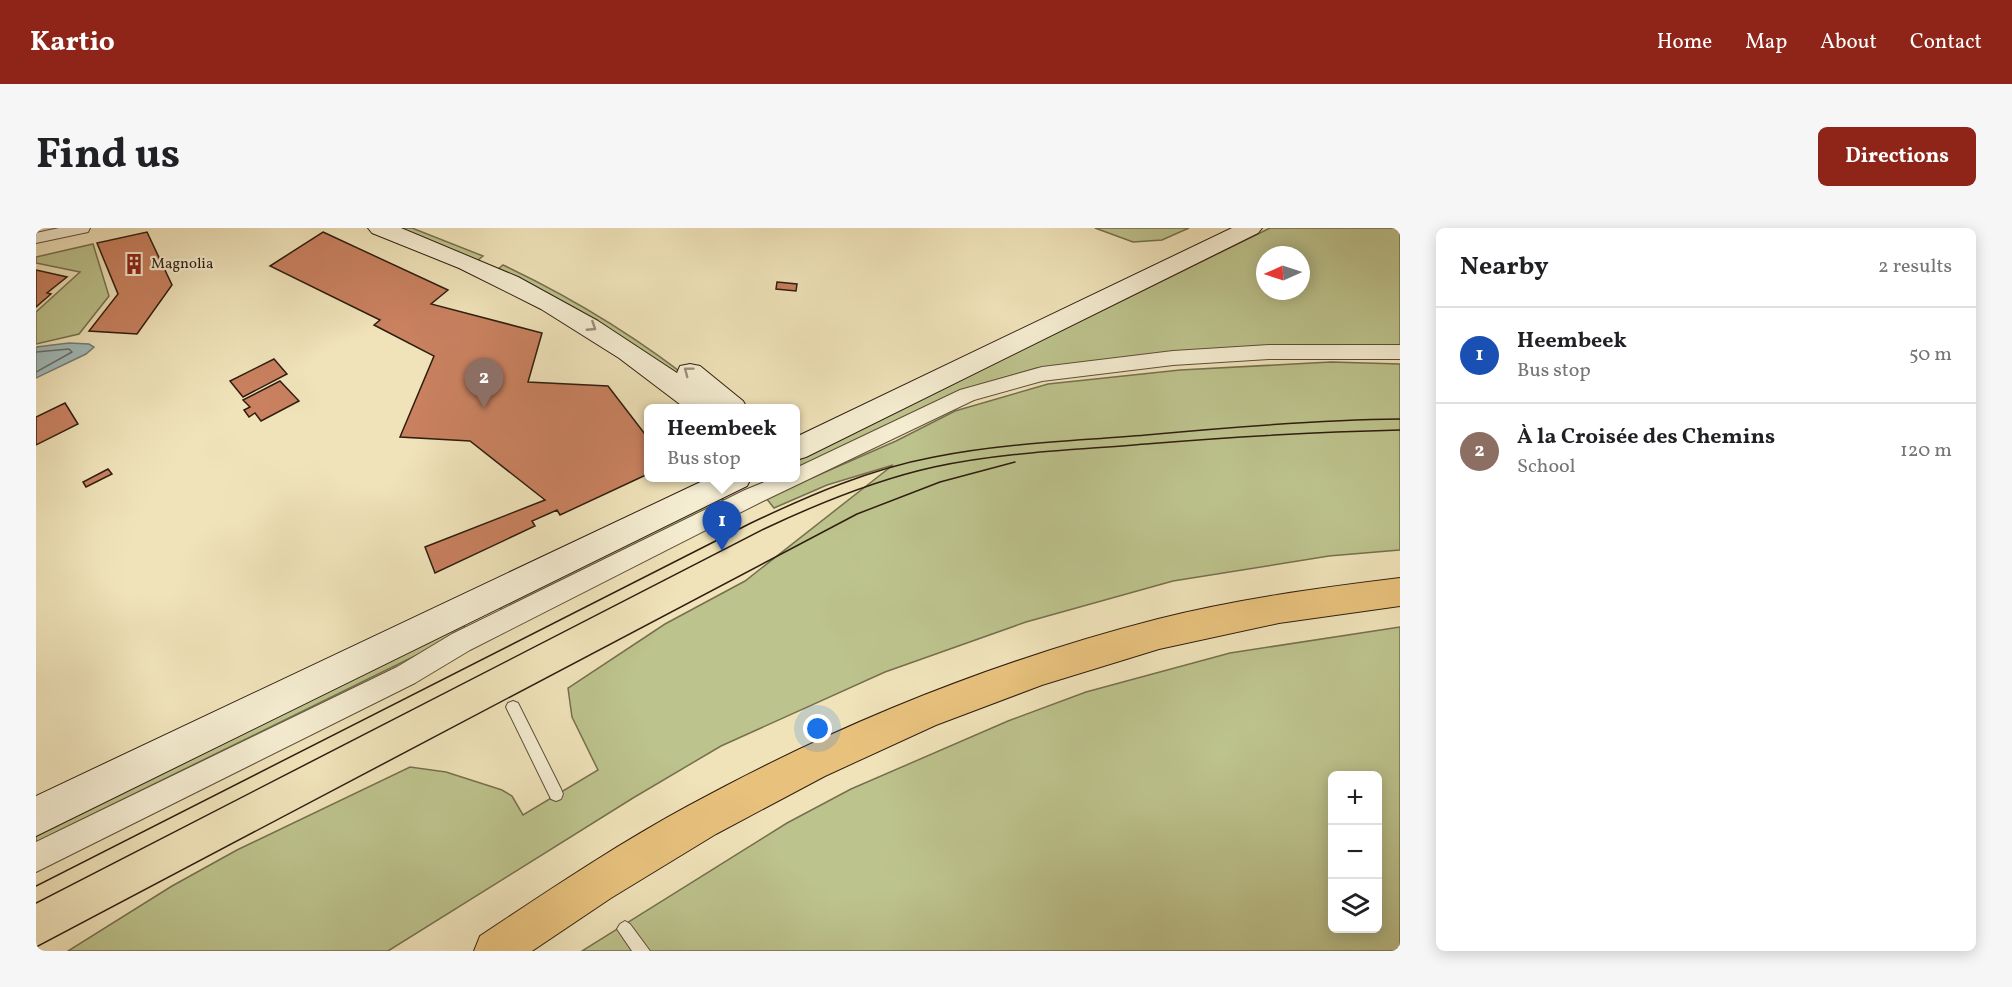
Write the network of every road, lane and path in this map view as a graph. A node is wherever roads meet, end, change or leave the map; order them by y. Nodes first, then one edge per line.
1 (82, 228) edge
2 (380, 228) edge
3 (423, 228) edge
4 (1250, 228) edge
5 (36, 238) edge
6 (1400, 352) edge
7 (698, 404) edge
8 (728, 404) edge
9 (800, 446) edge
10 (800, 475) edge
11 (726, 482) edge
12 (784, 482) edge
13 (1400, 592) edge
14 (513, 708) dead end
15 (556, 794) dead end
16 (36, 816) edge
17 (36, 857) edge
18 (625, 929) dead end
19 (495, 951) edge
20 (642, 951) edge

1 - 5 street
2 -> 7 street
8 -> 3 street
4 - 9 street
6 - 10 street
11 - 16 street
12 - 17 street
13 - 19 main road
14 - 15 lane
18 - 20 lane

